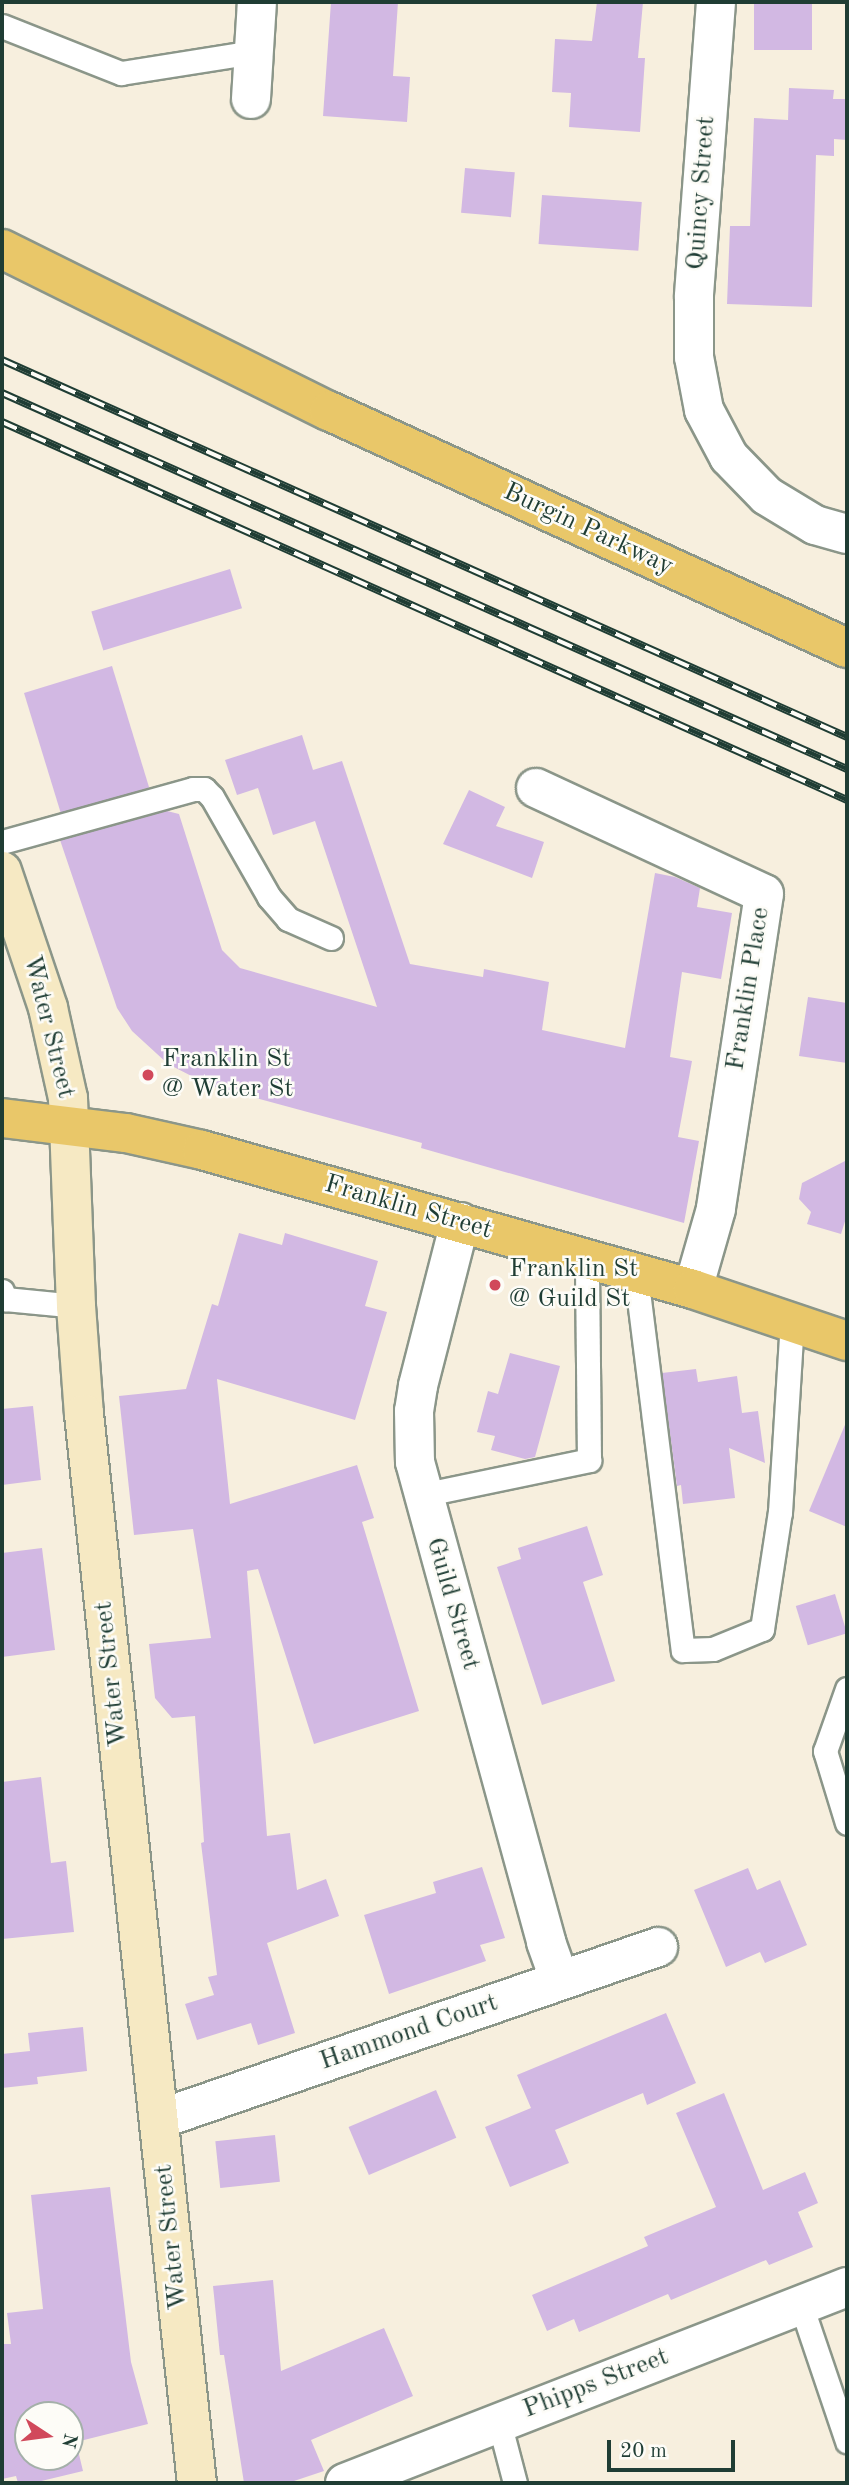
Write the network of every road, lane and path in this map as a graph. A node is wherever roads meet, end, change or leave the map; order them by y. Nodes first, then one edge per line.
1 (257, 2) edge
2 (716, 2) edge
3 (2, 26) edge
4 (254, 52) junction
5 (251, 99) dead end
6 (2, 249) edge
7 (2, 279) edge
8 (329, 411) junction
9 (847, 534) edge
10 (847, 648) edge
11 (536, 788) dead end
12 (2, 842) edge
13 (2, 871) edge
14 (331, 939) dead end
15 (2, 1118) edge
16 (70, 1126) junction
17 (460, 1222) junction
18 (587, 1259) junction
19 (636, 1275) junction
20 (693, 1289) junction
21 (2, 1292) edge
22 (76, 1306) junction
23 (792, 1321) junction
24 (847, 1341) edge
25 (422, 1495) junction
26 (847, 1689) edge
27 (847, 1823) edge
28 (658, 1947) dead end
29 (560, 1981) junction
30 (160, 2119) junction
31 (847, 2287) edge
32 (801, 2305) junction
33 (499, 2422) junction
34 (847, 2441) edge
35 (197, 2483) edge
36 (345, 2483) edge
37 (514, 2483) edge

1 - 4 street
2 - 9 street, Quincy Street
3 - 4 lane
4 - 5 street
6 - 8 main road, Burgin Parkway
7 - 8 main road, Burgin Parkway
8 - 10 main road, Burgin Parkway
11 - 20 street, Franklin Place
12 - 14 lane
13 - 16 main road, Water Street
15 - 16 main road, Franklin Street
16 - 17 main road, Franklin Street
16 - 22 main road, Water Street
17 - 18 main road, Franklin Street
17 - 25 street, Guild Street
18 - 19 main road, Franklin Street
18 - 25 lane
19 - 20 main road, Franklin Street
19 - 23 lane
20 - 23 main road, Franklin Street
21 - 22 lane
22 - 30 main road, Water Street
23 - 24 main road, Franklin Street
25 - 29 street, Guild Street
26 - 27 lane
28 - 29 street, Hammond Court
29 - 30 street, Hammond Court
30 - 35 main road, Water Street
31 - 32 street, Phipps Street
32 - 33 street, Phipps Street
32 - 34 lane
33 - 36 street, Phipps Street
33 - 37 lane

